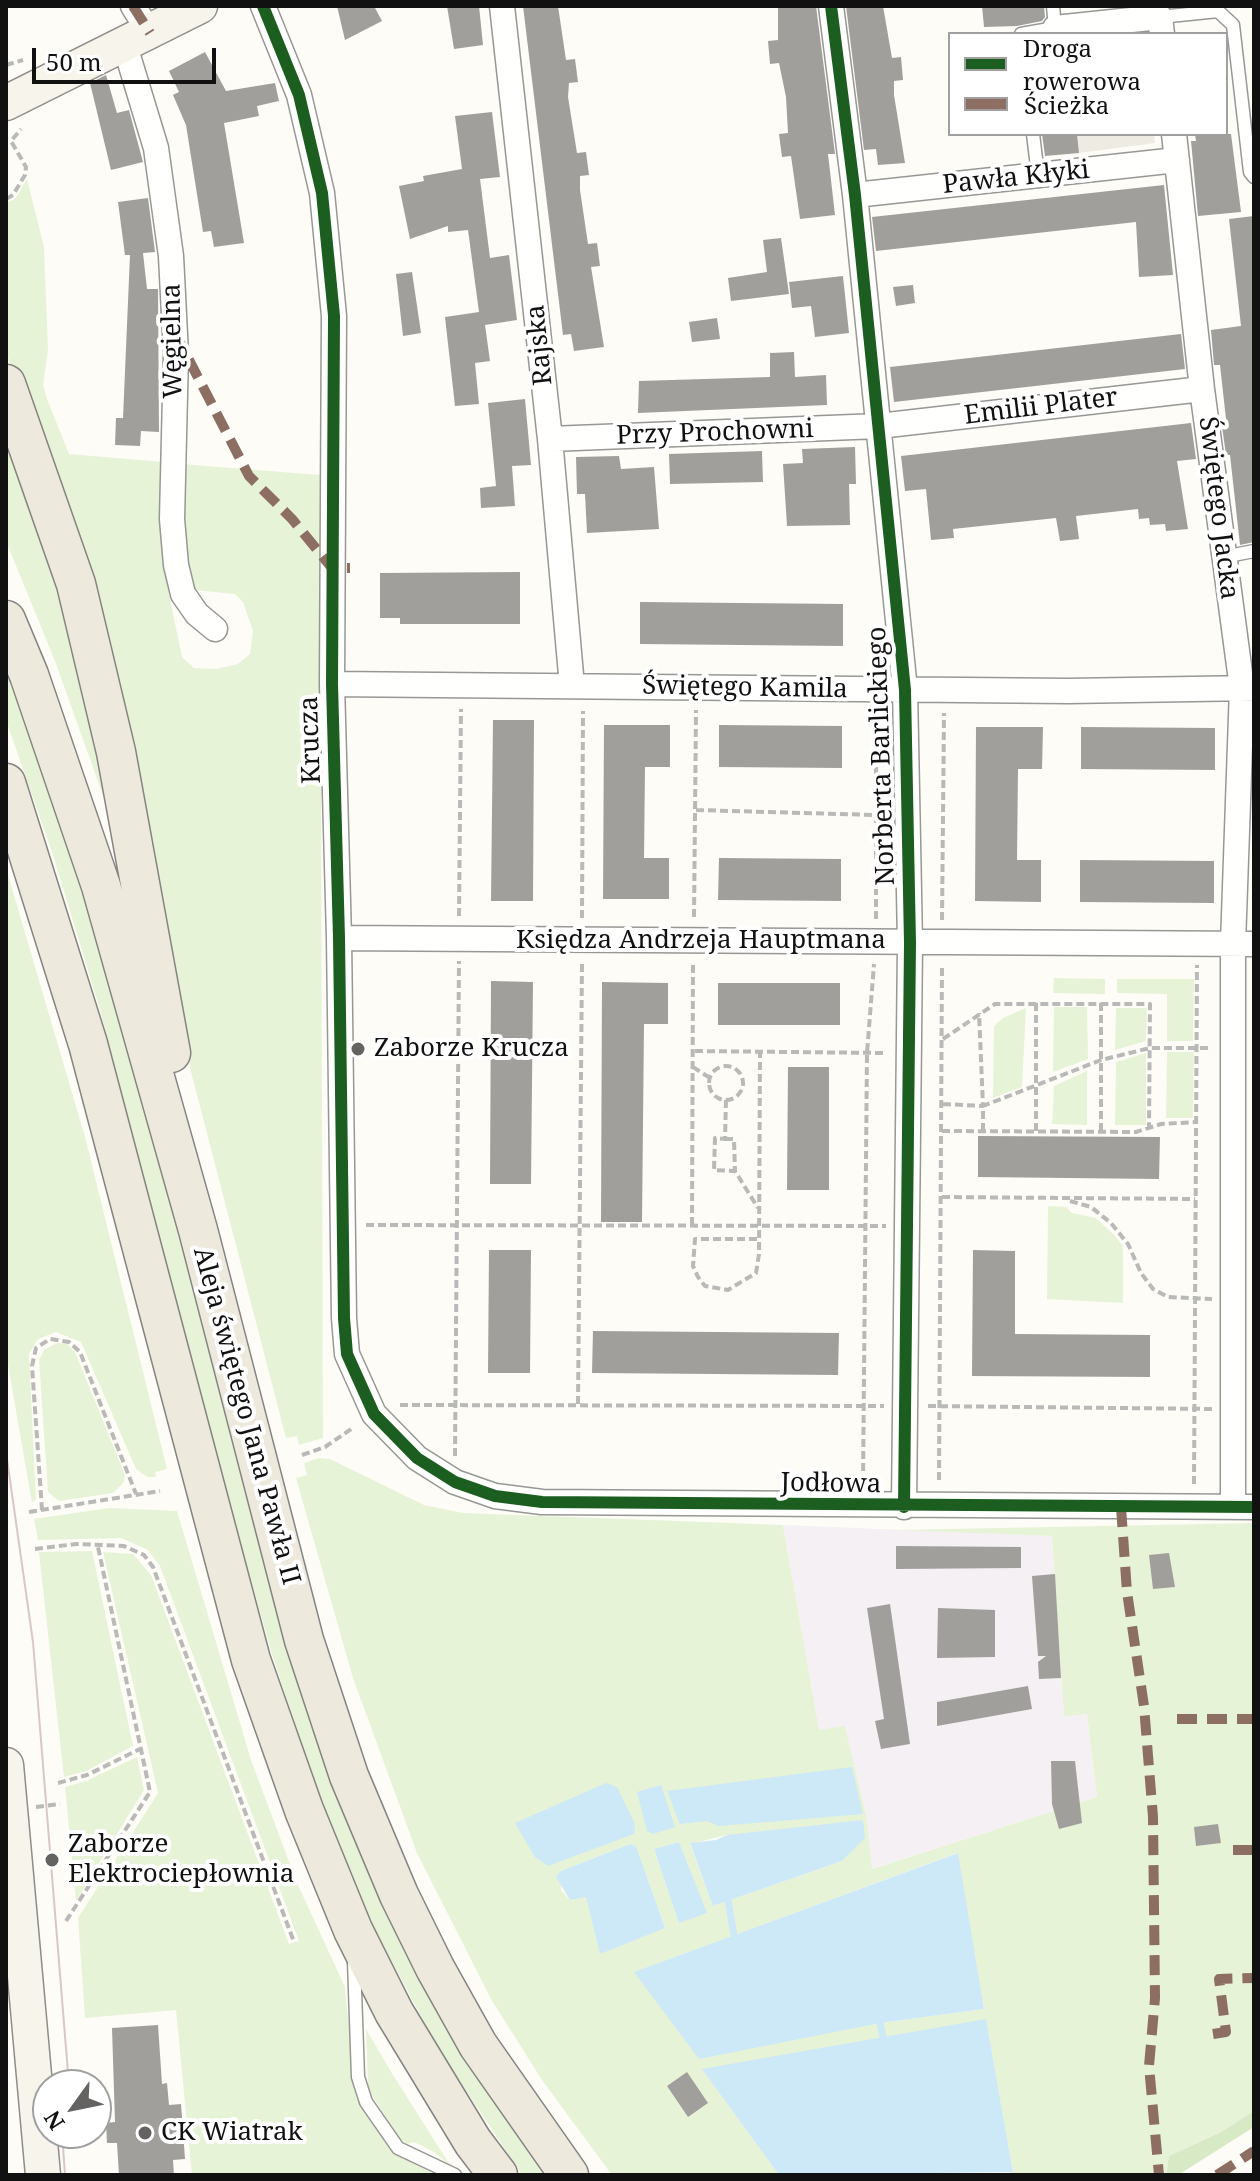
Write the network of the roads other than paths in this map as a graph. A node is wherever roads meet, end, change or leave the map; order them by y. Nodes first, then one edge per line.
1 (200, 6) edge
2 (263, 6) edge
3 (502, 6) edge
4 (831, 6) edge
5 (1190, 10) edge
6 (1054, 17) edge
7 (1161, 26) edge
8 (136, 28) edge
9 (1025, 32) edge
10 (20, 113) edge
11 (1033, 136) edge
12 (1174, 136) edge
13 (1177, 160) junction
14 (1038, 175) junction
15 (1254, 177) edge
16 (855, 195) junction
17 (6, 384) edge
18 (1202, 389) junction
19 (879, 426) junction
20 (550, 439) junction
21 (1254, 551) edge
22 (1223, 557) junction
23 (6, 620) edge
24 (215, 629) dead end
25 (332, 684) junction
26 (578, 686) junction
27 (1248, 688) edge
28 (905, 690) junction
29 (6, 783) edge
30 (339, 938) junction
31 (910, 943) junction
32 (1243, 944) edge
33 (198, 1230) junction
34 (417, 1458) joint
35 (904, 1507) junction
36 (1243, 1507) edge
37 (7, 1774) edge
38 (353, 1930) junction
39 (34, 2069) edge
40 (41, 2149) edge
41 (43, 2175) edge
42 (455, 2175) edge
43 (498, 2175) edge
44 (569, 2175) edge

1 - 8 street
2 - 25 street, Krucza
3 - 20 street, Rajska
4 - 16 street, Norberta Barlickiego
5 - 7 lane
5 - 15 lane
6 - 7 street
6 - 9 lane
8 - 10 street
8 - 24 street, Węgielna
11 - 14 lane
12 - 13 street, Świętego Jacka
13 - 14 street, Pawła Kłyki
13 - 18 street, Świętego Jacka
14 - 16 street, Pawła Kłyki
16 - 19 street, Norberta Barlickiego
17 - 33 main road
18 - 19 street, Emilii Plater
18 - 22 street, Świętego Jacka
19 - 20 street, Przy Prochowni
19 - 28 street, Norberta Barlickiego
20 - 26 street, Rajska
21 - 22 lane
22 - 27 street, Świętego Jacka
23 - 33 main road, Aleja świętego Jana Pawła II
25 - 26 street, Świętego Kamila
25 - 30 street, Krucza
26 - 28 street, Świętego Kamila
27 - 28 street, Świętego Kamila
27 - 32 street, Świętego Jacka
28 - 31 street, Norberta Barlickiego
29 - 38 main road
30 - 31 street, Księdza Andrzeja Hauptmana
30 - 34 street, Krucza
31 - 32 street, Księdza Andrzeja Hauptmana
31 - 35 street, Norberta Barlickiego
32 - 36 street, Świętego Jacka
33 - 44 main road, Aleja świętego Jana Pawła II
34 - 35 street, Jodłowa
35 - 36 street, Jodłowa
37 - 39 street
38 - 42 lane
38 - 43 main road
40 - 41 street

